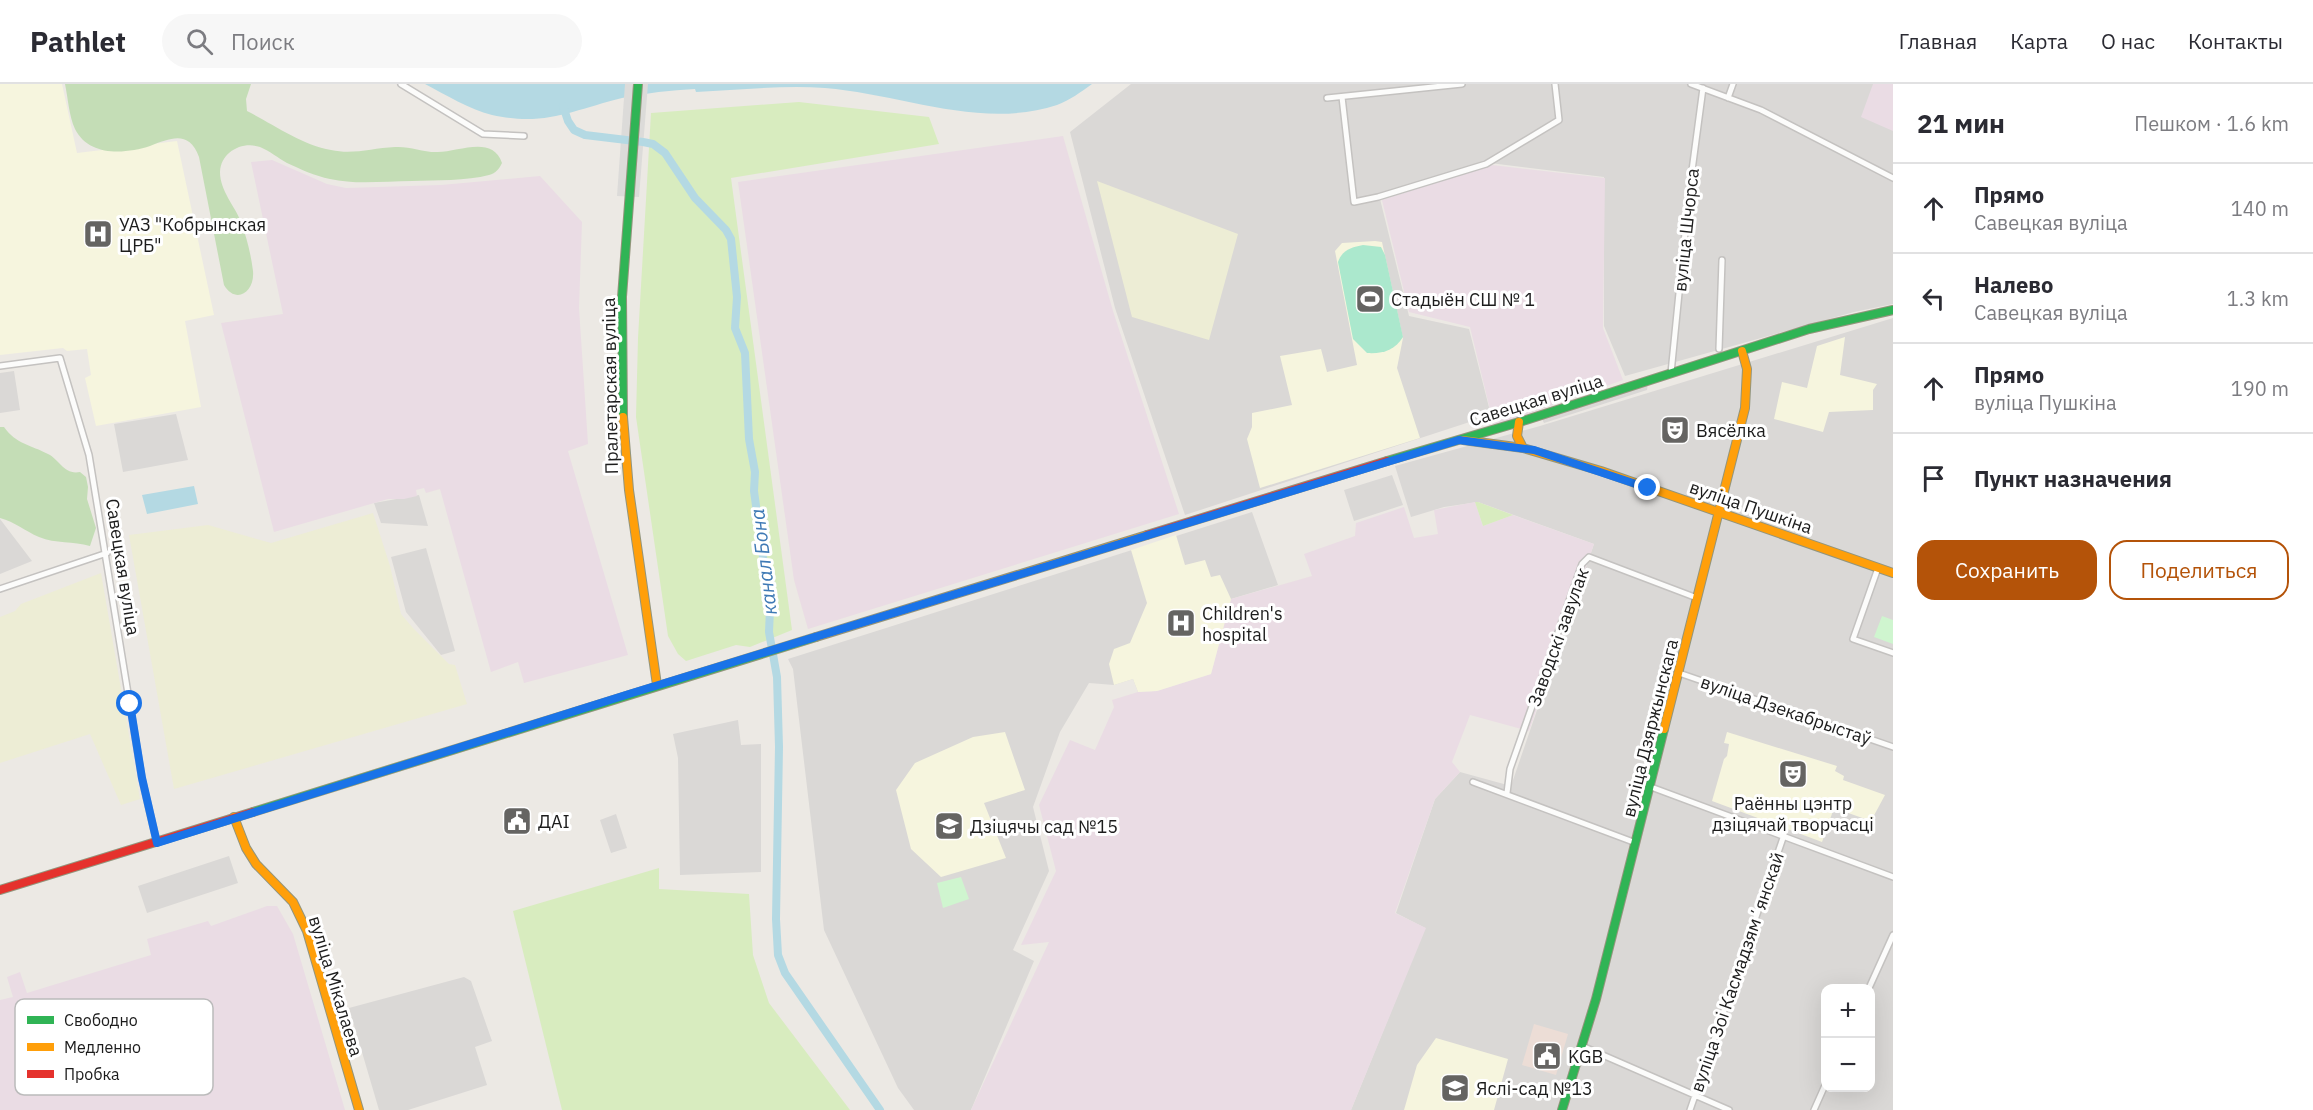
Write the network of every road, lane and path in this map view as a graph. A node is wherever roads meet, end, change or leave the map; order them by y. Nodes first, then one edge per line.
1 (401, 84) edge
2 (638, 84) edge
3 (1462, 84) edge
4 (1555, 84) edge
5 (1691, 84) edge
6 (1733, 84) edge
7 (1703, 88) junction
8 (1342, 97) junction
9 (1327, 98) dead end
10 (1728, 98) junction
11 (524, 136) dead end
12 (1893, 178) edge
13 (1722, 260) dead end
14 (1893, 310) edge
15 (1719, 349) dead end
16 (1742, 351) junction
17 (0, 366) edge
18 (1671, 373) junction
19 (1519, 422) junction
20 (1459, 440) junction
21 (1523, 448) junction
22 (1719, 512) junction
23 (106, 553) junction
24 (1878, 568) junction
25 (1893, 573) edge
26 (0, 590) edge
27 (1697, 598) junction
28 (1893, 653) edge
29 (1679, 673) junction
30 (657, 685) junction
31 (1893, 747) edge
32 (1473, 782) dead end
33 (1651, 787) junction
34 (1508, 793) junction
35 (234, 817) junction
36 (1784, 835) junction
37 (157, 843) junction
38 (1636, 843) junction
39 (1893, 877) edge
40 (0, 890) edge
41 (1893, 935) edge
42 (1871, 984) edge
43 (1582, 1046) junction
44 (1822, 1092) edge
45 (1695, 1095) junction
46 (359, 1110) edge
47 (1562, 1110) edge
48 (1690, 1110) edge
49 (1729, 1110) edge
50 (1814, 1110) edge

1 - 11 street
2 - 30 main road, Пралетарская вуліца
3 - 8 street
4 - 8 street
5 - 7 street
6 - 10 street
7 - 10 street
7 - 18 street, вуліца Шчорса
8 - 9 street
10 - 12 street
13 - 15 street
14 - 16 main road, Савецкая вуліца
16 - 18 main road, Савецкая вуліца
16 - 22 main road, вуліца Дзяржынскага
17 - 23 street, Савецкая вуліца
18 - 19 main road, Савецкая вуліца
19 - 20 main road, Савецкая вуліца
19 - 21 main road
20 - 21 main road, вуліца Пушкіна
20 - 30 main road, Савецкая вуліца
21 - 22 main road, вуліца Пушкіна
22 - 24 main road, вуліца Пушкіна
22 - 27 main road, вуліца Дзяржынскага
23 - 26 street
23 - 37 street, Савецкая вуліца
24 - 25 main road, вуліца Пушкіна
24 - 28 street
27 - 29 main road, вуліца Дзяржынскага
27 - 34 street, Заводскі завулак
29 - 31 street, вуліца Дзекабрыстаў
29 - 33 main road, вуліца Дзяржынскага
30 - 35 main road, Савецкая вуліца
32 - 34 street
33 - 36 street
33 - 38 main road, вуліца Дзяржынскага
34 - 38 street
35 - 37 main road, Савецкая вуліца
35 - 46 main road, вуліца Мікалаева
36 - 39 street
36 - 45 street, вуліца Зоі Касмадзямʼянскай
37 - 40 main road, Савецкая вуліца
38 - 43 main road, вуліца Дзяржынскага
41 - 42 street
43 - 45 street
43 - 47 main road, вуліца Дзяржынскага
44 - 50 street
45 - 48 street, вуліца Зоі Касмадзямʼянскай
45 - 49 street

